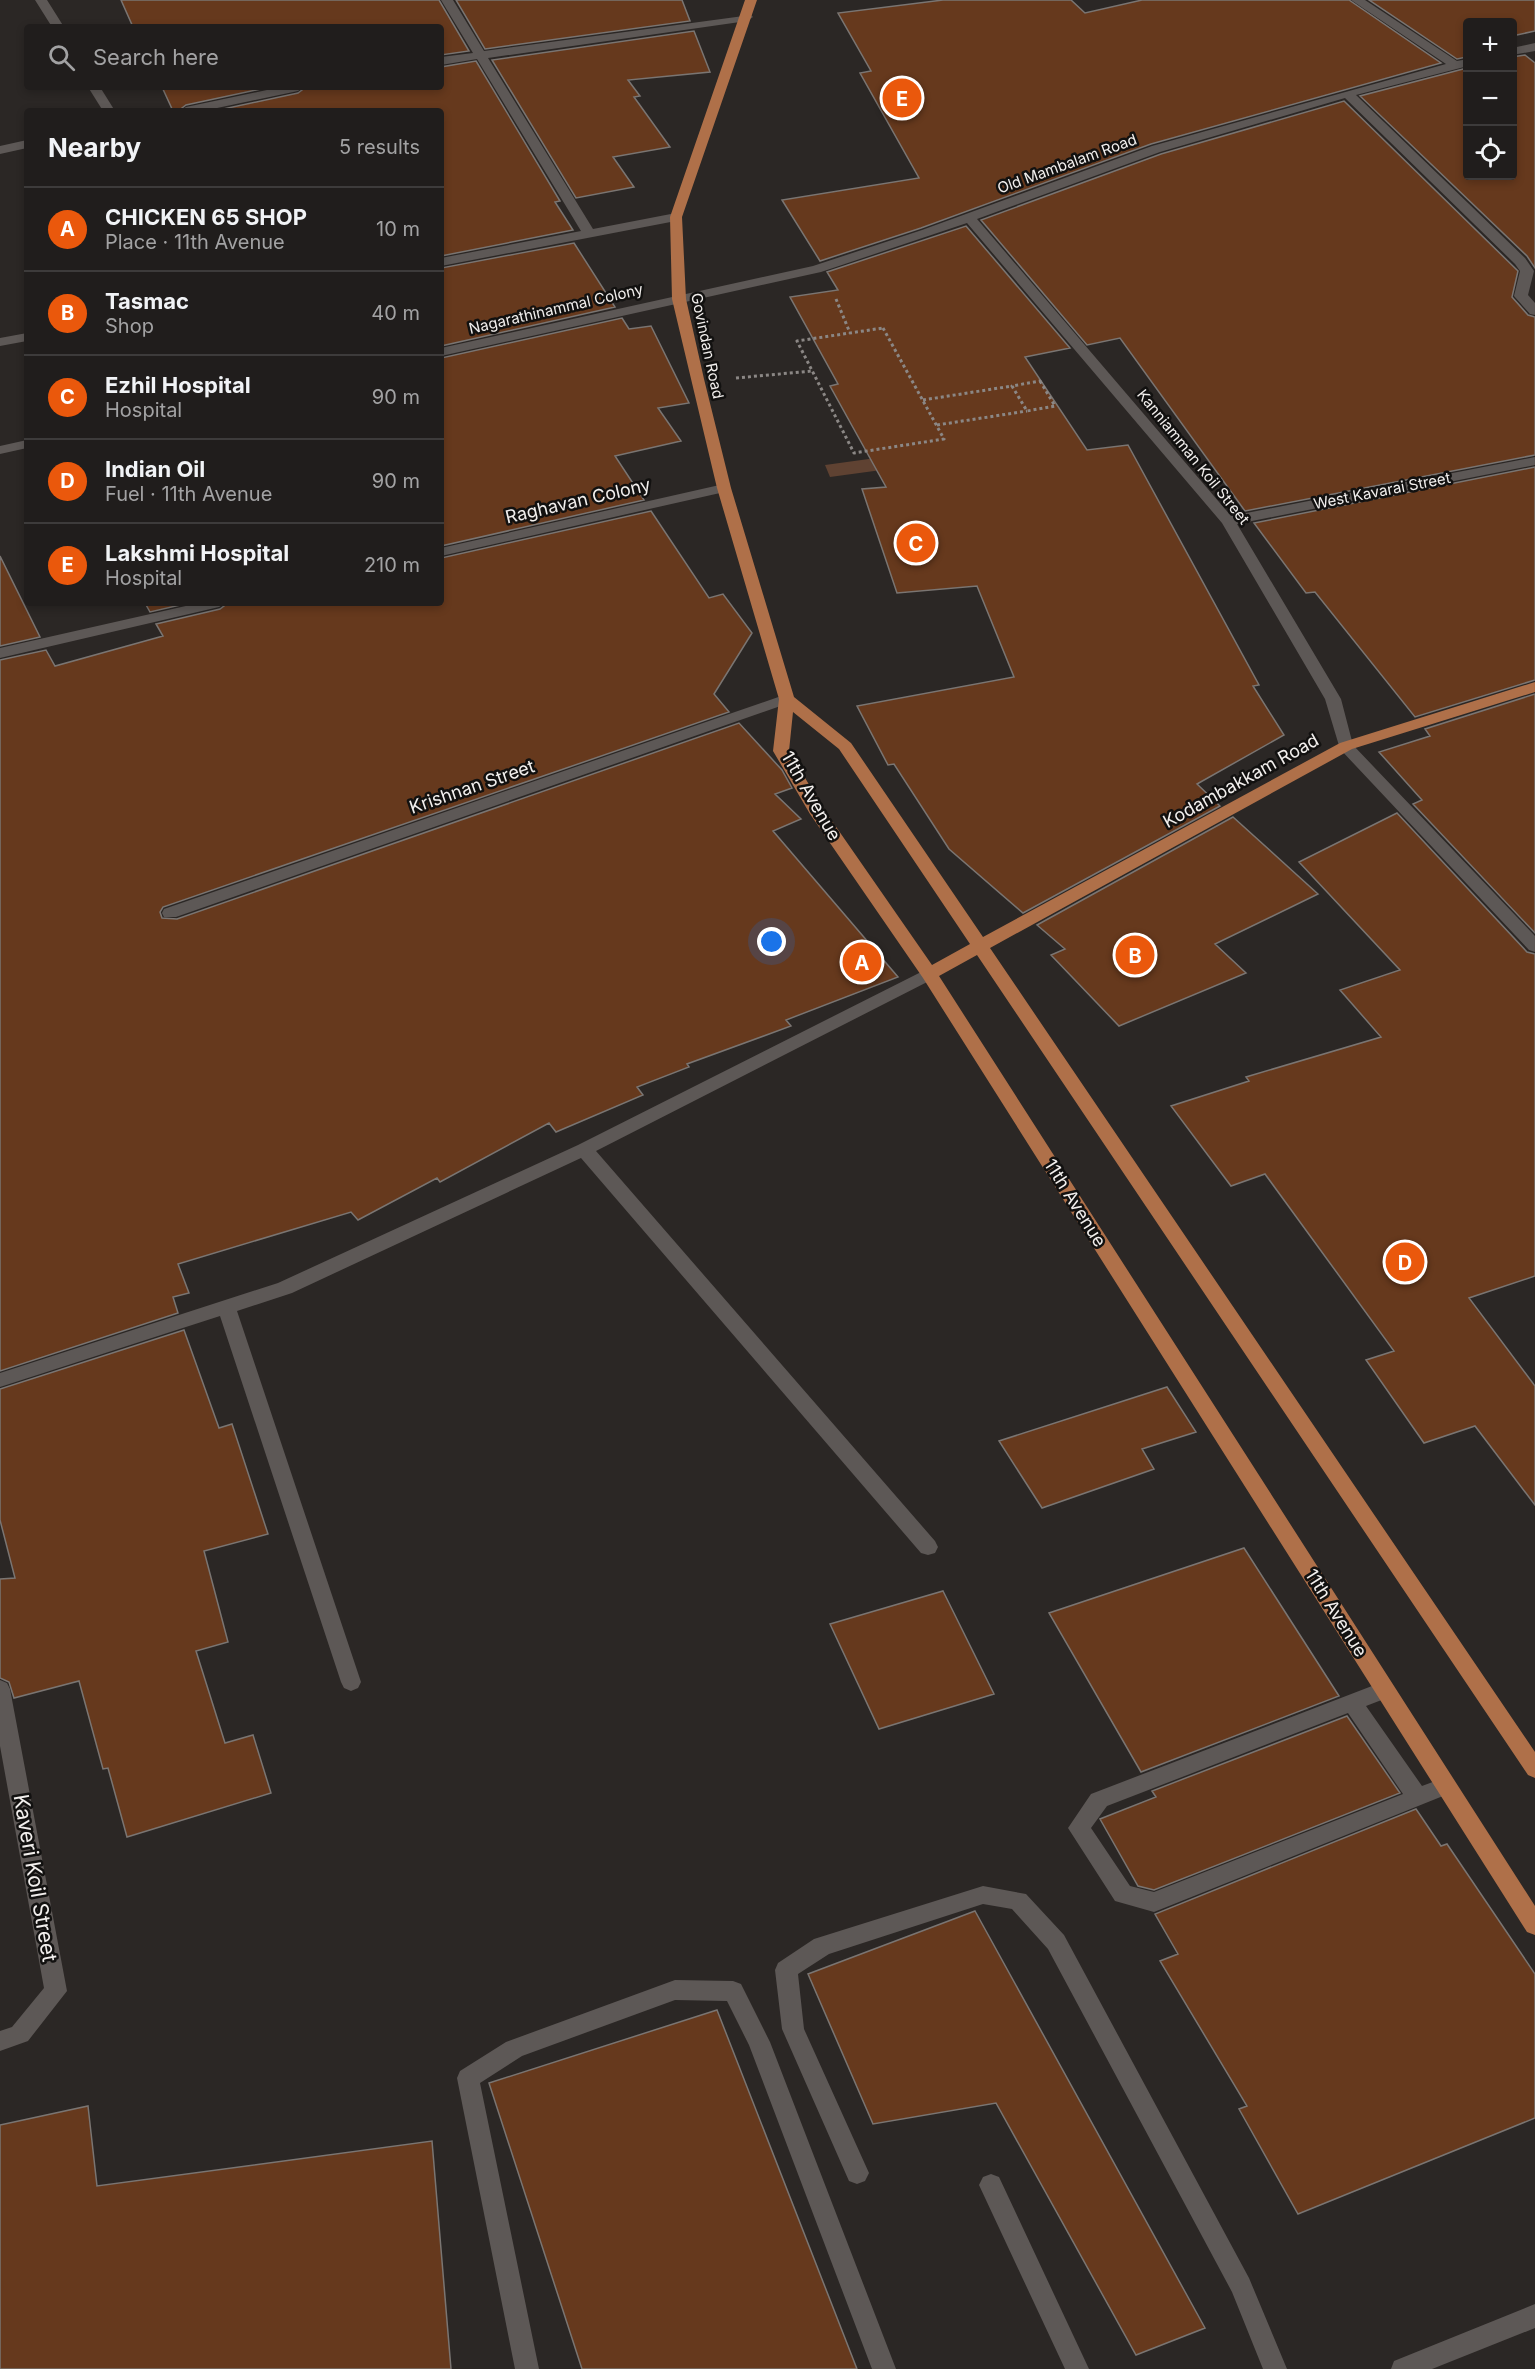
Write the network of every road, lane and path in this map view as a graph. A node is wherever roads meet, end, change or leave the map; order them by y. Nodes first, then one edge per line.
1 (41, 0) edge
2 (447, 0) edge
3 (751, 0) edge
4 (1357, 0) edge
5 (747, 17) junction
6 (56, 24) edge
7 (1535, 47) edge
8 (1517, 51) edge
9 (481, 56) junction
10 (444, 61) edge
11 (1461, 64) edge
12 (96, 90) edge
13 (284, 90) edge
14 (1347, 94) junction
15 (107, 108) edge
16 (200, 108) edge
17 (24, 145) edge
18 (0, 150) edge
19 (676, 217) junction
20 (969, 217) junction
21 (590, 235) junction
22 (444, 261) edge
23 (679, 298) junction
24 (1535, 311) edge
25 (24, 338) edge
26 (0, 342) edge
27 (444, 351) edge
28 (813, 371) junction
29 (697, 380) junction
30 (1012, 386) junction
31 (923, 400) junction
32 (1027, 411) junction
33 (937, 426) junction
34 (24, 445) edge
35 (0, 450) edge
36 (1535, 461) edge
37 (724, 488) junction
38 (1228, 521) junction
39 (444, 551) edge
40 (206, 606) edge
41 (0, 653) edge
42 (1535, 687) edge
43 (787, 699) junction
44 (1346, 746) junction
45 (170, 912) dead end
46 (981, 946) junction
47 (1535, 946) edge
48 (929, 974) junction
49 (584, 1149) junction
50 (226, 1306) junction
51 (0, 1380) edge
52 (928, 1547) dead end
53 (351, 1682) dead end
54 (0, 1689) edge
55 (1385, 1690) junction
56 (1352, 1703) junction
57 (1535, 1769) edge
58 (1446, 1786) junction
59 (1417, 1797) junction
60 (1535, 1925) edge
61 (0, 2041) edge
62 (856, 2173) dead end
63 (991, 2185) dead end
64 (1535, 2316) edge
65 (527, 2369) edge
66 (884, 2369) edge
67 (1077, 2369) edge
68 (1275, 2369) edge
69 (1403, 2369) edge

1 - 6 street
2 - 9 street
3 - 5 main road, Govindan Road
4 - 11 street
5 - 9 street
5 - 19 main road, Govindan Road
7 - 8 street
9 - 10 street
9 - 21 street
11 - 14 street, Old Mambalam Road
12 - 15 street
13 - 16 street
14 - 20 street, Old Mambalam Road
14 - 24 street
17 - 18 street
19 - 21 street
19 - 23 main road, Govindan Road
20 - 23 street, Old Mambalam Road
20 - 38 street, Kanniamman Koil Street
21 - 22 street
23 - 27 street, Nagarathinammal Colony
23 - 29 main road, Govindan Road
25 - 26 street
28 - 29 path
28 - 31 path
28 - 33 path
29 - 37 main road, Govindan Road
30 - 31 path
30 - 32 path
30 - 32 path
31 - 33 path
32 - 33 path
34 - 35 street
36 - 38 street, West Kavarai Street
37 - 39 street, Raghavan Colony
37 - 43 main road, Govindan Road
38 - 44 street, Kanniamman Koil Street
40 - 41 street
42 - 44 main road, Kodambakkam Road
43 - 45 street, Krishnan Street
43 - 46 main road
43 - 48 main road, 11th Avenue
44 - 46 main road, Kodambakkam Road
44 - 47 street
46 - 48 main road, Kodambakkam Road
46 - 57 main road
48 - 49 street
48 - 55 main road, 11th Avenue
49 - 50 street
49 - 52 street
50 - 51 street
50 - 53 street
54 - 61 street, Kaveri Koil Street
55 - 56 street
55 - 58 main road, 11th Avenue
56 - 59 street
56 - 59 street
58 - 59 street
58 - 60 main road, 11th Avenue
62 - 68 street
63 - 67 street
64 - 69 street
65 - 66 street

